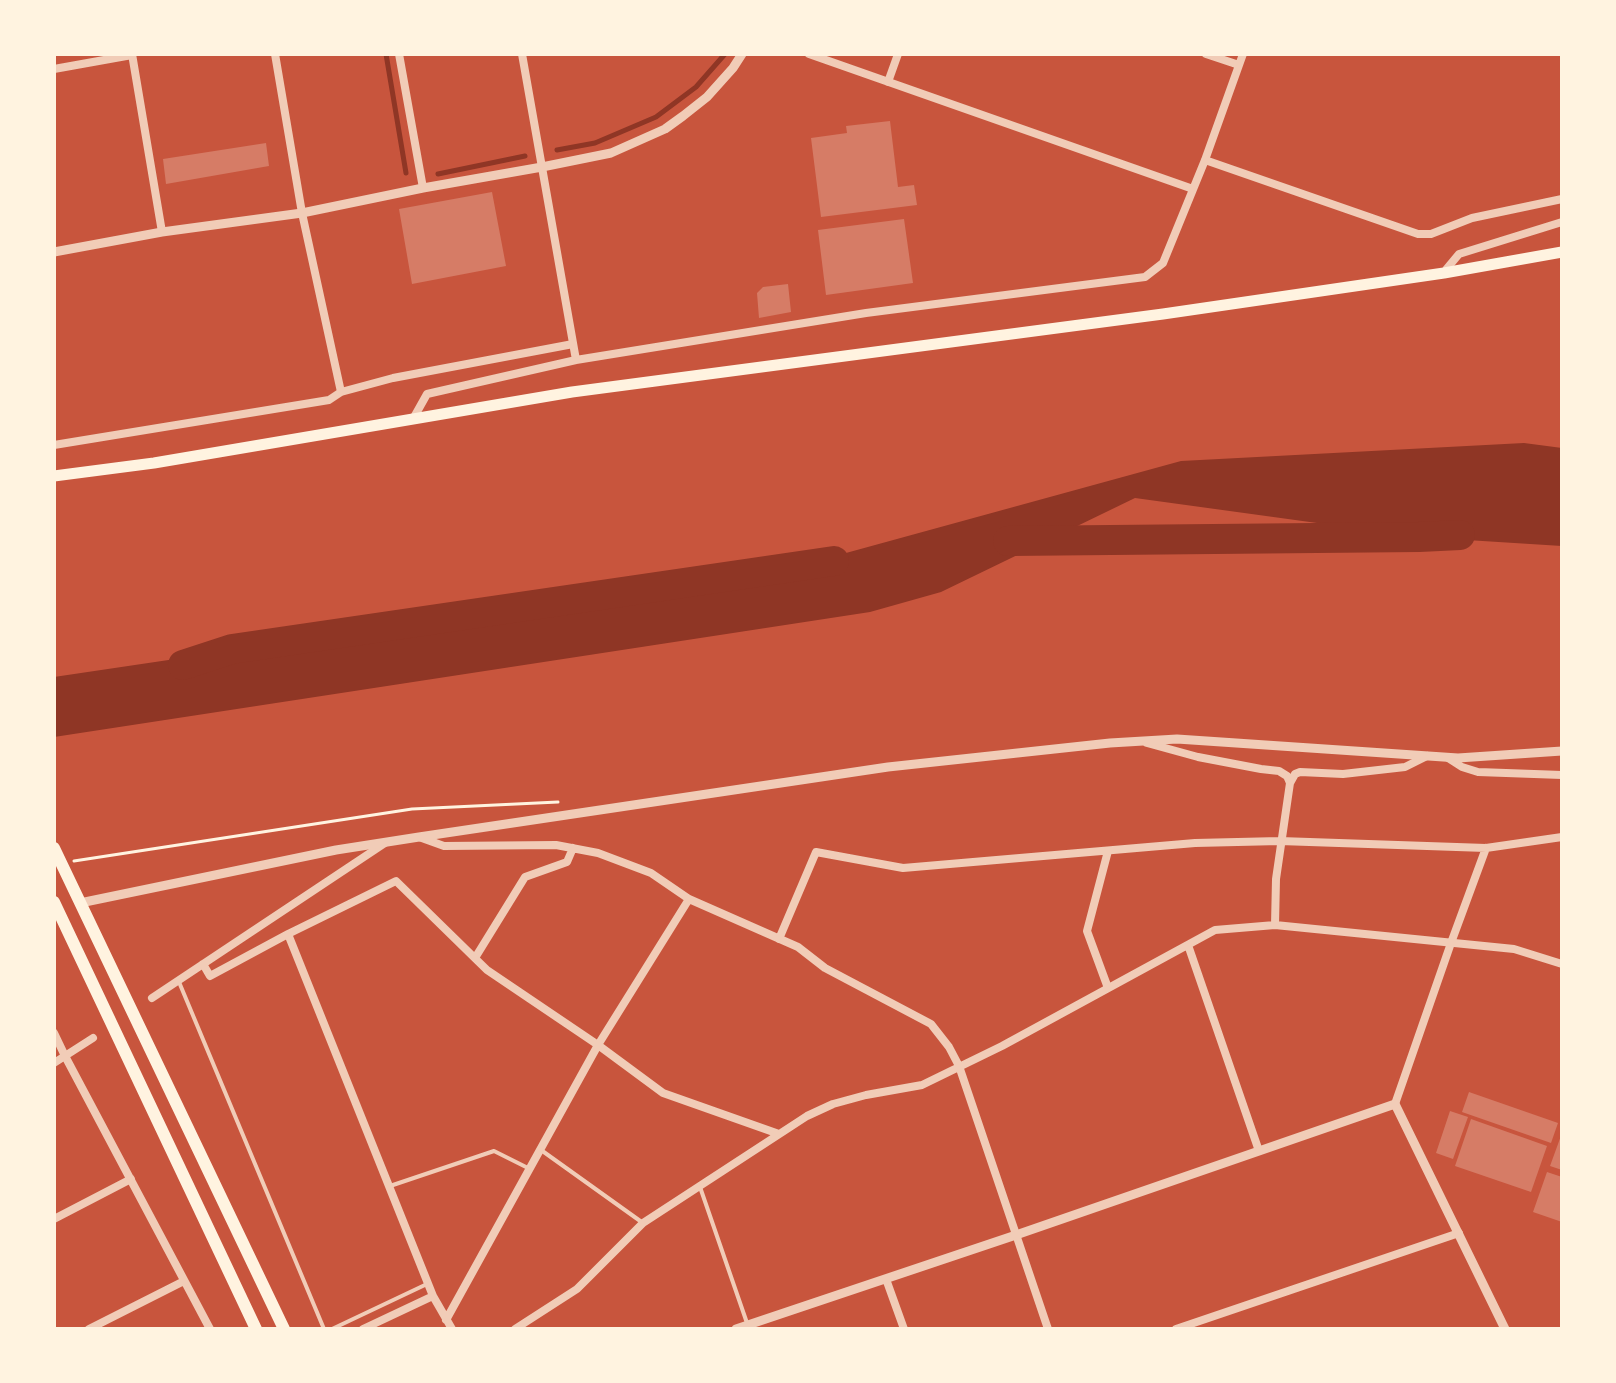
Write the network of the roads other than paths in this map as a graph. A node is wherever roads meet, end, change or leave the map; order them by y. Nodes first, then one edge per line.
1 (132, 54) edge
2 (275, 54) edge
3 (399, 54) edge
4 (522, 54) edge
5 (742, 54) edge
6 (809, 54) edge
7 (898, 54) edge
8 (1206, 54) edge
9 (1243, 54) edge
10 (1239, 65) junction
11 (54, 69) edge
12 (888, 82) junction
13 (1205, 160) junction
14 (542, 167) junction
15 (423, 188) junction
16 (1193, 189) junction
17 (1562, 199) edge
18 (302, 213) junction
19 (1562, 222) edge
20 (162, 232) junction
21 (54, 252) edge
22 (1562, 252) edge
23 (1444, 273) junction
24 (573, 344) junction
25 (576, 360) junction
26 (341, 392) junction
27 (413, 419) junction
28 (54, 445) edge
29 (54, 476) edge
30 (1143, 741) junction
31 (1562, 751) edge
32 (1427, 756) junction
33 (1448, 758) junction
34 (1562, 775) edge
35 (1290, 783) junction
36 (419, 837) junction
37 (1562, 837) edge
38 (1280, 841) junction
39 (386, 843) junction
40 (54, 848) edge
41 (573, 848) junction
42 (1486, 848) junction
43 (1108, 851) junction
44 (689, 899) junction
45 (80, 903) junction
46 (55, 906) edge
47 (1275, 925) junction
48 (288, 934) junction
49 (779, 939) junction
50 (1451, 943) junction
51 (1188, 945) junction
52 (475, 958) junction
53 (203, 964) junction
54 (1562, 964) edge
55 (179, 980) junction
56 (1108, 988) junction
57 (152, 998) dead end
58 (54, 1033) edge
59 (93, 1038) dead end
60 (598, 1045) junction
61 (65, 1056) junction
62 (54, 1063) edge
63 (959, 1066) junction
64 (1395, 1104) junction
65 (779, 1134) junction
66 (541, 1150) junction
67 (1259, 1151) junction
68 (530, 1170) junction
69 (131, 1179) junction
70 (700, 1186) junction
71 (389, 1187) junction
72 (54, 1219) edge
73 (643, 1223) junction
74 (1459, 1233) junction
75 (1016, 1235) junction
76 (886, 1279) junction
77 (184, 1281) junction
78 (428, 1284) junction
79 (433, 1296) junction
80 (446, 1320) junction
81 (748, 1325) junction
82 (1191, 1327) edge
83 (89, 1329) edge
84 (210, 1329) edge
85 (256, 1329) edge
86 (284, 1329) edge
87 (324, 1329) edge
88 (332, 1329) edge
89 (363, 1329) edge
90 (452, 1329) edge
91 (515, 1329) edge
92 (736, 1329) edge
93 (904, 1329) edge
94 (1048, 1329) edge
95 (1176, 1329) edge
96 (1505, 1329) edge

1 - 11 street
1 - 20 street
2 - 18 street
3 - 15 street
4 - 14 street
5 - 14 street
6 - 12 street
7 - 12 street
8 - 10 street
9 - 10 street
10 - 13 street
12 - 16 street
13 - 16 street
13 - 17 street
14 - 15 street
14 - 24 street
15 - 18 street
16 - 25 street
18 - 20 street
18 - 26 street
19 - 23 street
20 - 21 street
22 - 23 main road
23 - 27 main road
24 - 25 street
24 - 26 street
25 - 27 street
26 - 28 street
27 - 29 main road
30 - 32 street
30 - 35 street
30 - 36 street
31 - 33 street
32 - 33 street
32 - 35 street
33 - 34 street
35 - 38 street
36 - 39 street
36 - 41 street
37 - 42 street
38 - 42 street
38 - 43 street
38 - 47 street
39 - 45 street
39 - 53 street
40 - 45 highway
41 - 44 street
41 - 52 street
42 - 50 street
43 - 49 street
43 - 56 street
44 - 49 street
44 - 60 street
45 - 86 highway
46 - 85 highway
47 - 50 street
47 - 51 street
48 - 52 street
48 - 53 street
48 - 71 street
49 - 63 street
50 - 54 street
50 - 64 street
51 - 56 street
51 - 67 street
52 - 60 street
53 - 55 street
55 - 57 street
55 - 87 lane
56 - 63 street
58 - 61 street
59 - 61 street
60 - 65 street
60 - 66 street
61 - 62 street
61 - 69 street
63 - 65 street
63 - 75 street
64 - 67 street
64 - 74 street
65 - 70 street
66 - 68 street
66 - 73 lane
67 - 75 street
68 - 71 lane
68 - 80 street
69 - 72 street
69 - 77 street
70 - 73 street
70 - 81 lane
71 - 78 street
73 - 91 street
74 - 82 street
74 - 96 street
75 - 76 street
75 - 94 street
76 - 81 street
76 - 93 street
77 - 83 street
77 - 84 street
78 - 79 street
78 - 88 lane
79 - 80 street
79 - 89 street
80 - 90 street
81 - 92 street
82 - 95 street

